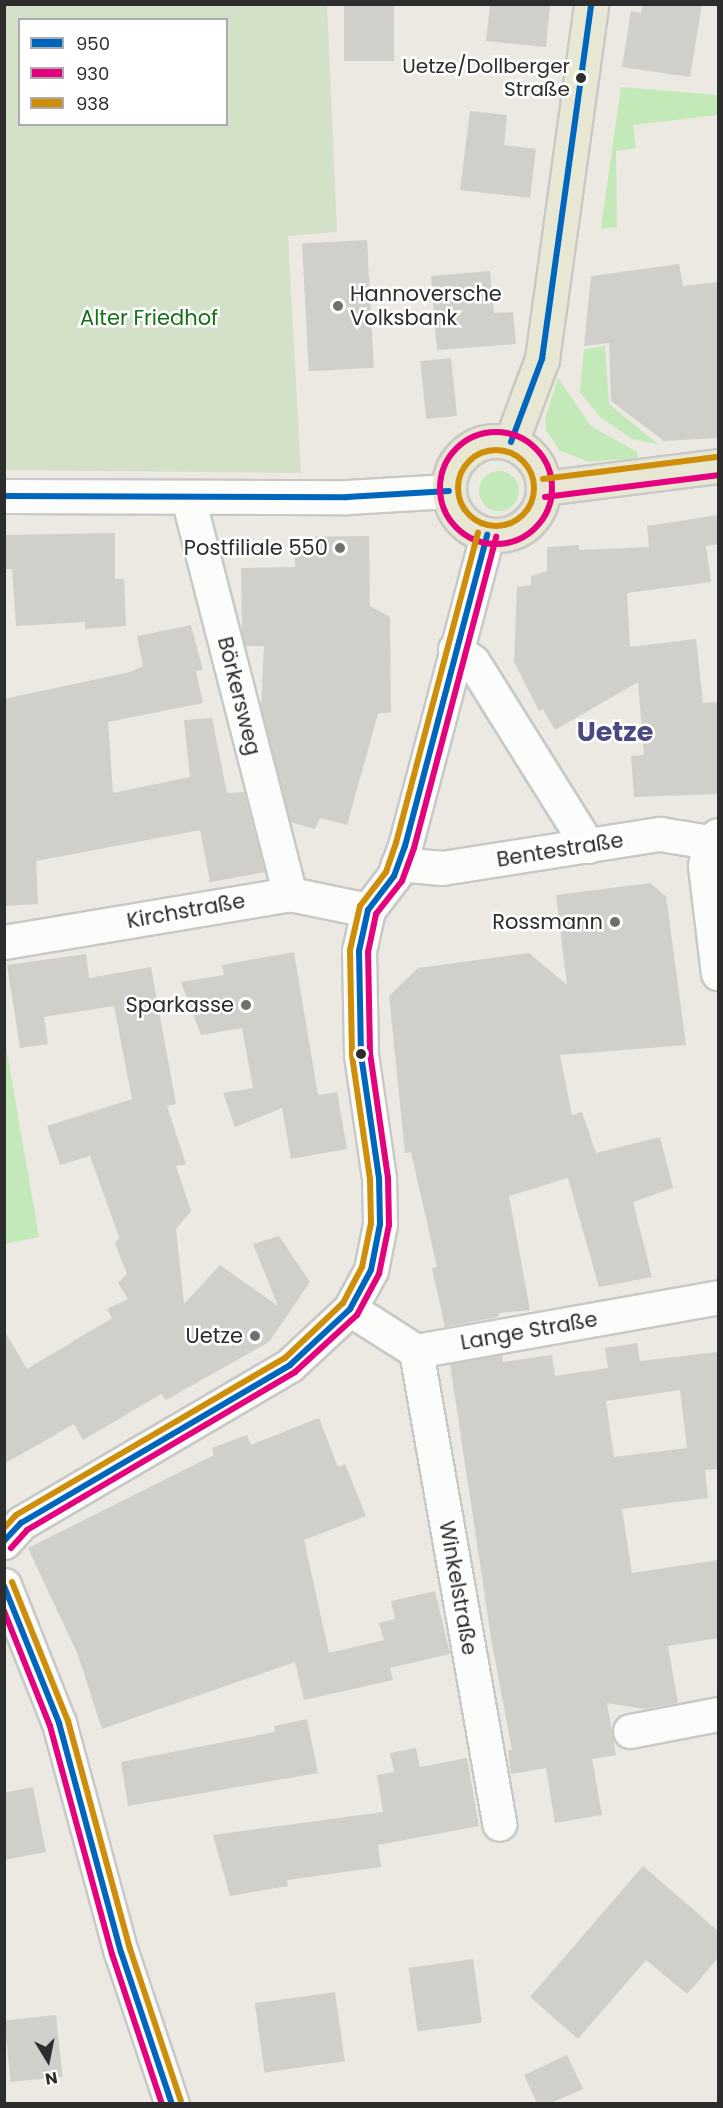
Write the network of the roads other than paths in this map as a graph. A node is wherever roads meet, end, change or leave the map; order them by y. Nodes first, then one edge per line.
1 (591, 4) edge
2 (511, 442) junction
3 (718, 466) edge
4 (544, 488) junction
5 (449, 492) junction
6 (4, 496) edge
7 (188, 498) junction
8 (487, 535) junction
9 (455, 649) junction
10 (714, 839) edge
11 (588, 846) junction
12 (398, 864) junction
13 (290, 894) junction
14 (368, 910) junction
15 (4, 942) edge
16 (718, 974) edge
17 (718, 1297) edge
18 (350, 1309) junction
19 (416, 1351) junction
20 (4, 1542) edge
21 (4, 1586) edge
22 (718, 1714) edge
23 (630, 1731) dead end
24 (499, 1824) dead end
25 (172, 2103) edge

1 - 2 main road
2 - 4 main road
2 - 5 main road
3 - 4 main road
4 - 8 main road
5 - 7 street
5 - 8 main road
6 - 7 street
7 - 13 street, Börkersweg
8 - 9 street
9 - 11 street
9 - 12 street
10 - 11 street, Bentestraße
10 - 16 street
11 - 12 street, Bentestraße
12 - 14 street
13 - 14 street, Kirchstraße
13 - 15 street, Kirchstraße
14 - 18 street
17 - 19 street, Lange Straße
18 - 19 street
18 - 20 street
19 - 24 street, Winkelstraße
21 - 25 street
22 - 23 street

